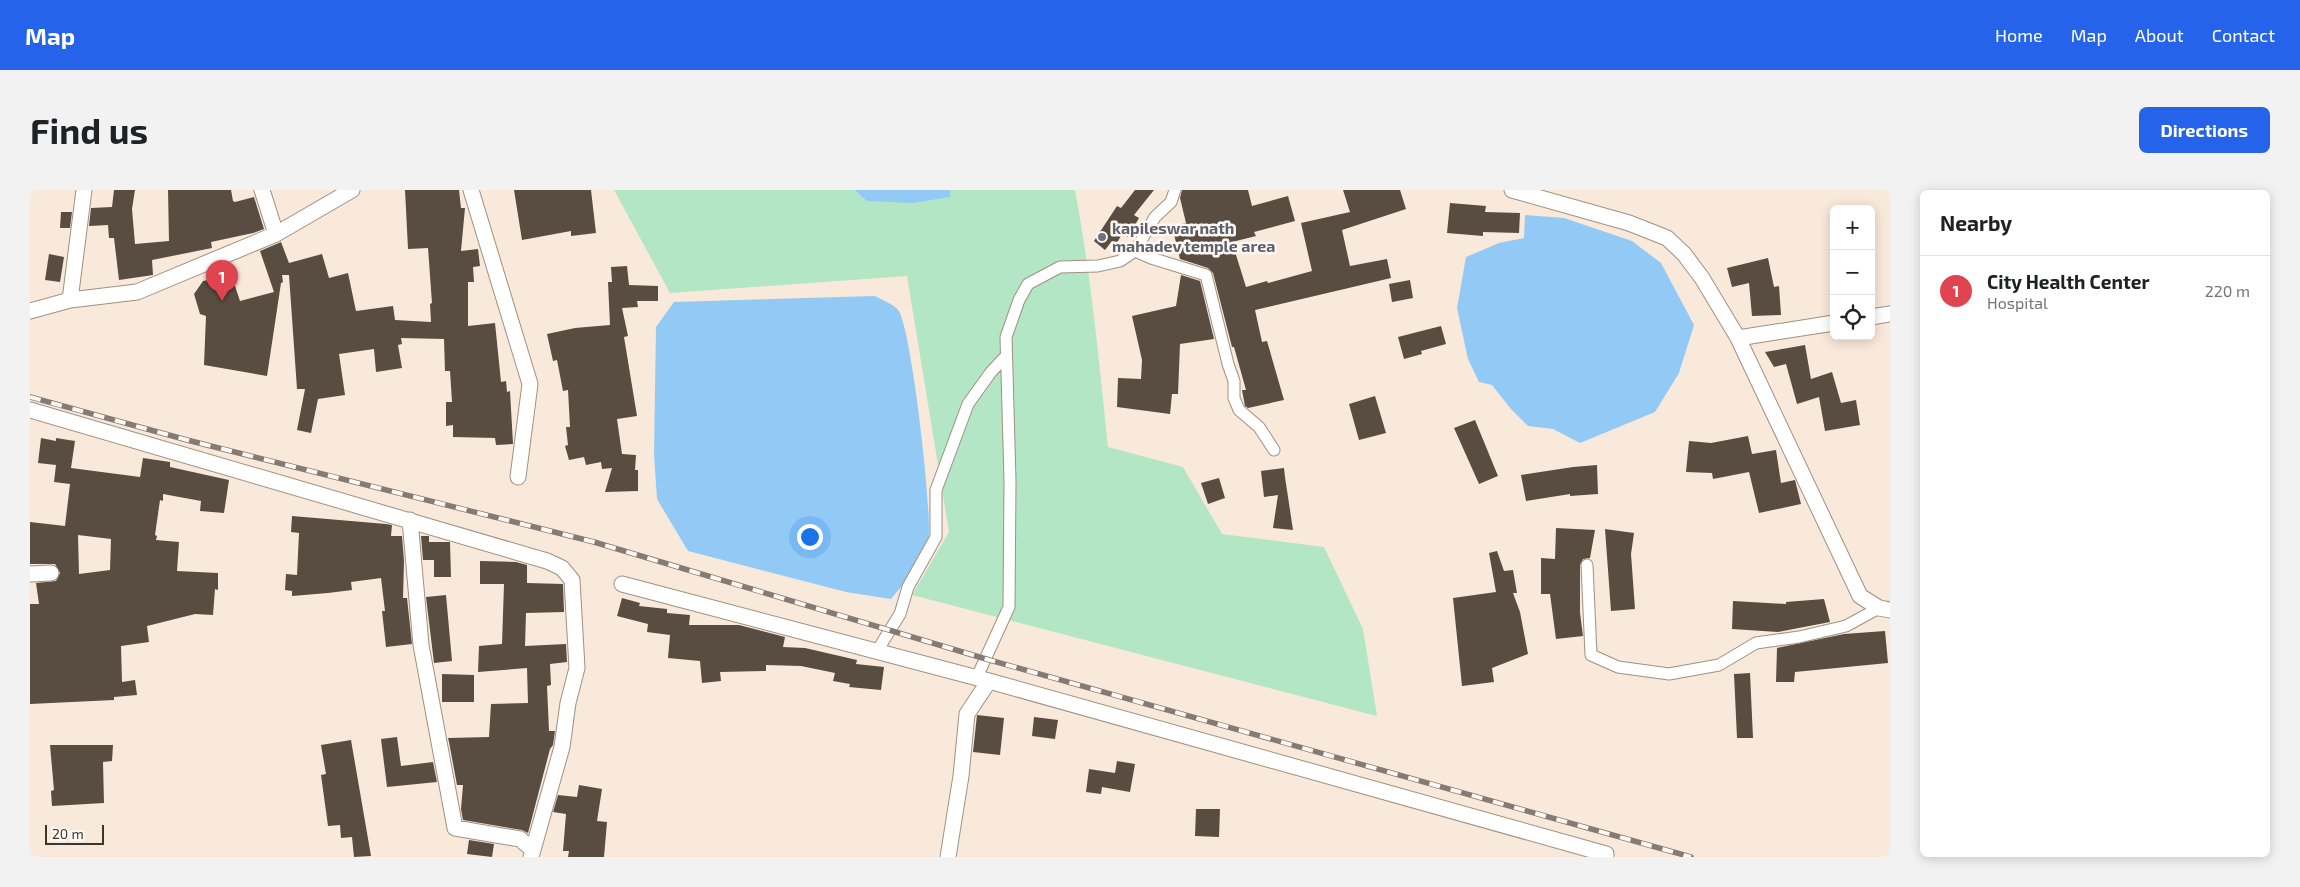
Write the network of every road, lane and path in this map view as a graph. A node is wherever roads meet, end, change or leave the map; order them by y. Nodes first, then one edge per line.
1 (84, 190) edge
2 (262, 190) edge
3 (352, 190) edge
4 (472, 190) edge
5 (1175, 190) edge
6 (1512, 190) edge
7 (276, 234) junction
8 (1135, 251) junction
9 (70, 300) junction
10 (30, 311) edge
11 (1890, 314) edge
12 (1875, 317) edge
13 (1830, 324) edge
14 (1738, 338) junction
15 (1006, 356) junction
16 (30, 410) edge
17 (1274, 450) dead end
18 (518, 477) dead end
19 (410, 520) junction
20 (1587, 565) dead end
21 (51, 573) dead end
22 (30, 574) edge
23 (622, 584) dead end
24 (1884, 609) edge
25 (877, 651) junction
26 (983, 679) junction
27 (532, 853) edge
28 (948, 857) edge
29 (1606, 857) edge

1 - 9 street
2 - 7 street
3 - 7 street
4 - 18 street
5 - 8 street
6 - 14 street
7 - 9 street
8 - 15 street
8 - 17 street
9 - 10 street
11 - 12 street
13 - 14 street
14 - 24 street
15 - 25 street
15 - 26 street
16 - 19 street
19 - 27 street
19 - 27 street
20 - 24 street
21 - 22 street
23 - 25 street
25 - 26 street
26 - 28 street
26 - 29 street

